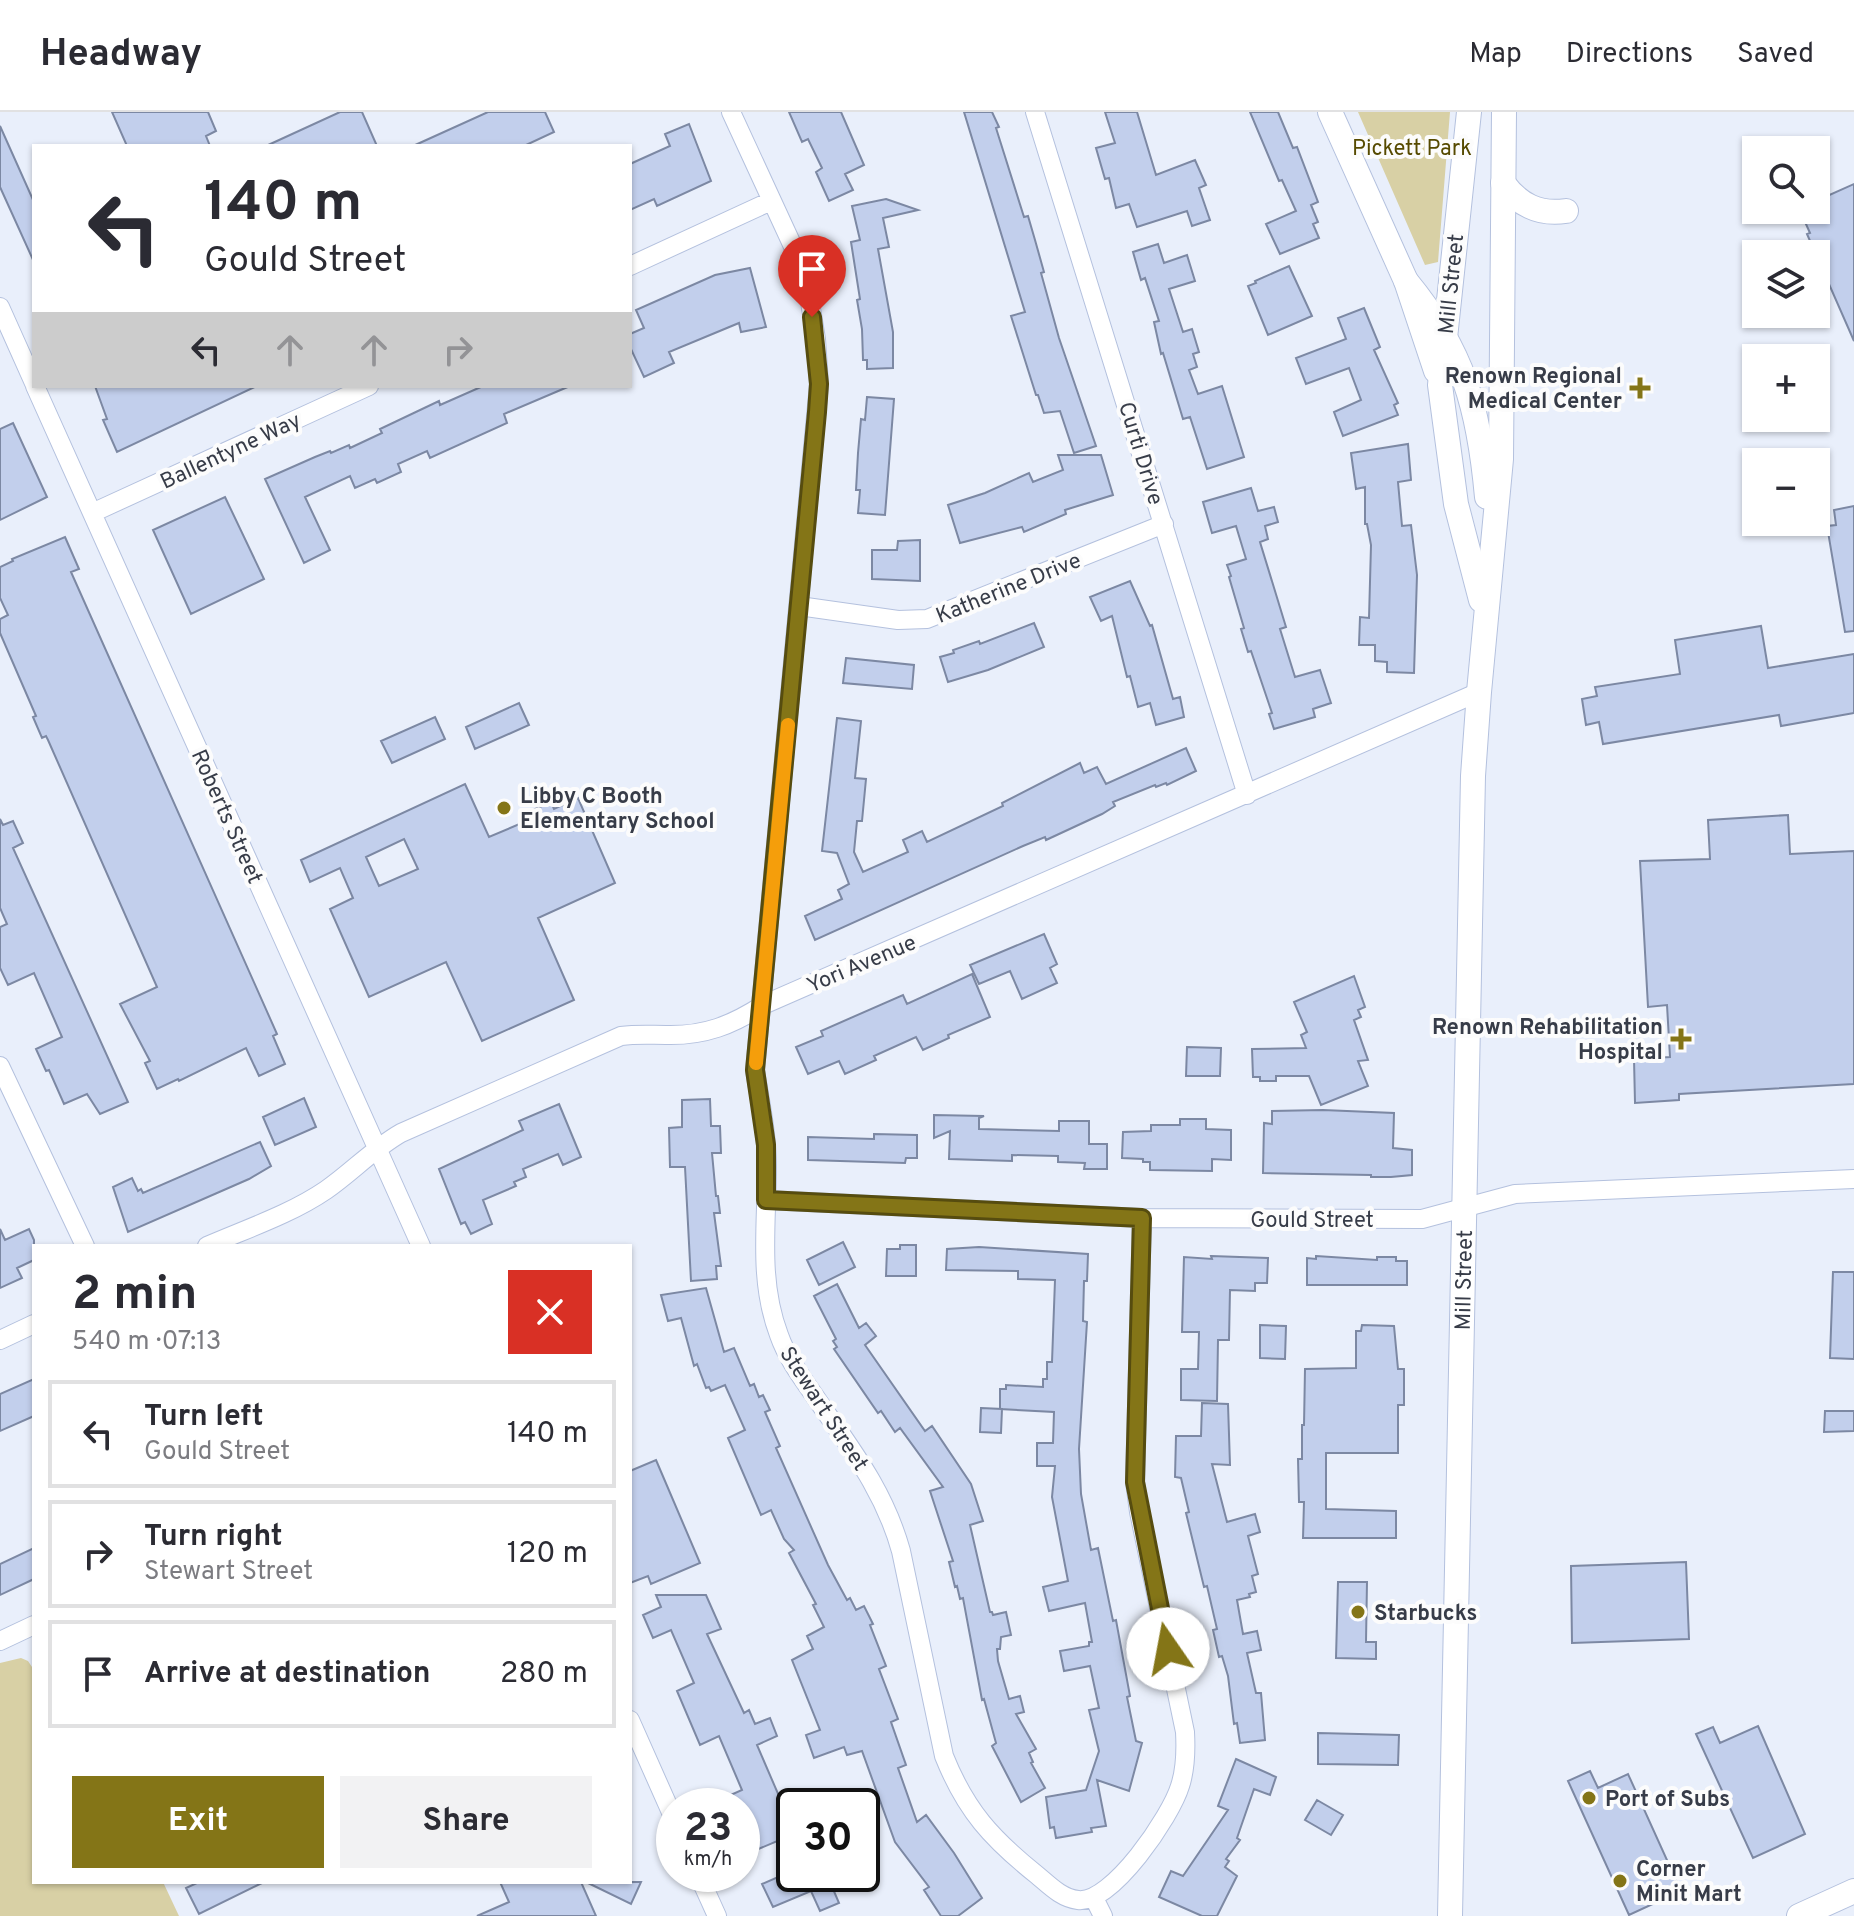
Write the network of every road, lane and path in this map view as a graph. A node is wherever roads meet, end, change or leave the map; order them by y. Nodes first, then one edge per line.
1 (731, 112) edge
2 (1035, 112) edge
3 (1330, 112) edge
4 (1469, 112) edge
5 (1504, 112) edge
6 (1503, 183) junction
7 (771, 201) junction
8 (1566, 211) dead end
9 (632, 265) edge
10 (1406, 281) junction
11 (0, 307) edge
12 (1444, 334) junction
13 (32, 378) edge
14 (1440, 385) junction
15 (36, 388) edge
16 (365, 388) edge
17 (92, 513) junction
18 (1164, 524) junction
19 (1492, 560) junction
20 (799, 606) junction
21 (1484, 645) junction
22 (1479, 692) junction
23 (1247, 795) junction
24 (763, 1005) junction
25 (0, 1066) edge
26 (377, 1147) junction
27 (1854, 1179) edge
28 (766, 1200) junction
29 (1465, 1206) junction
30 (1142, 1218) junction
31 (84, 1244) edge
32 (212, 1244) edge
33 (420, 1244) edge
34 (32, 1325) edge
35 (0, 1340) edge
36 (32, 1626) edge
37 (0, 1641) edge
38 (632, 1724) edge
39 (660, 1788) edge
40 (1854, 1891) edge
41 (705, 1892) edge
42 (1094, 1898) junction
43 (714, 1915) edge
44 (1103, 1916) edge
45 (1450, 1916) edge
46 (1799, 1916) edge

1 - 7 street, Stewart Street
2 - 18 street, Curti Drive
3 - 10 main road
4 - 12 main road, Mill Street
5 - 6 main road, Mill Street
6 - 8 main road
6 - 19 main road, Mill Street
7 - 9 street
7 - 20 street, Stewart Street
10 - 12 main road
10 - 14 main road
11 - 13 street, Roberts Street
12 - 14 main road, Mill Street
12 - 19 main road
14 - 21 main road, Mill Street
15 - 17 street, Roberts Street
16 - 17 street, Ballentyne Way
17 - 26 street, Roberts Street
18 - 20 street, Katherine Drive
18 - 23 street, Curti Drive
19 - 21 main road, Mill Street
20 - 24 street, Stewart Street
21 - 22 main road, Mill Street
22 - 23 street, Yori Avenue
22 - 29 main road, Mill Street
23 - 24 street, Yori Avenue
24 - 26 street, Yori Avenue
24 - 28 street, Stewart Street
25 - 31 street
26 - 32 street, Yori Avenue
26 - 33 street, Roberts Street
27 - 29 street, Gould Street
28 - 30 street, Gould Street
28 - 42 street, Stewart Street
29 - 30 street, Gould Street
29 - 45 main road, Mill Street
30 - 42 street
34 - 35 street
36 - 37 street
38 - 39 street
40 - 46 main road
41 - 43 street
42 - 44 street

